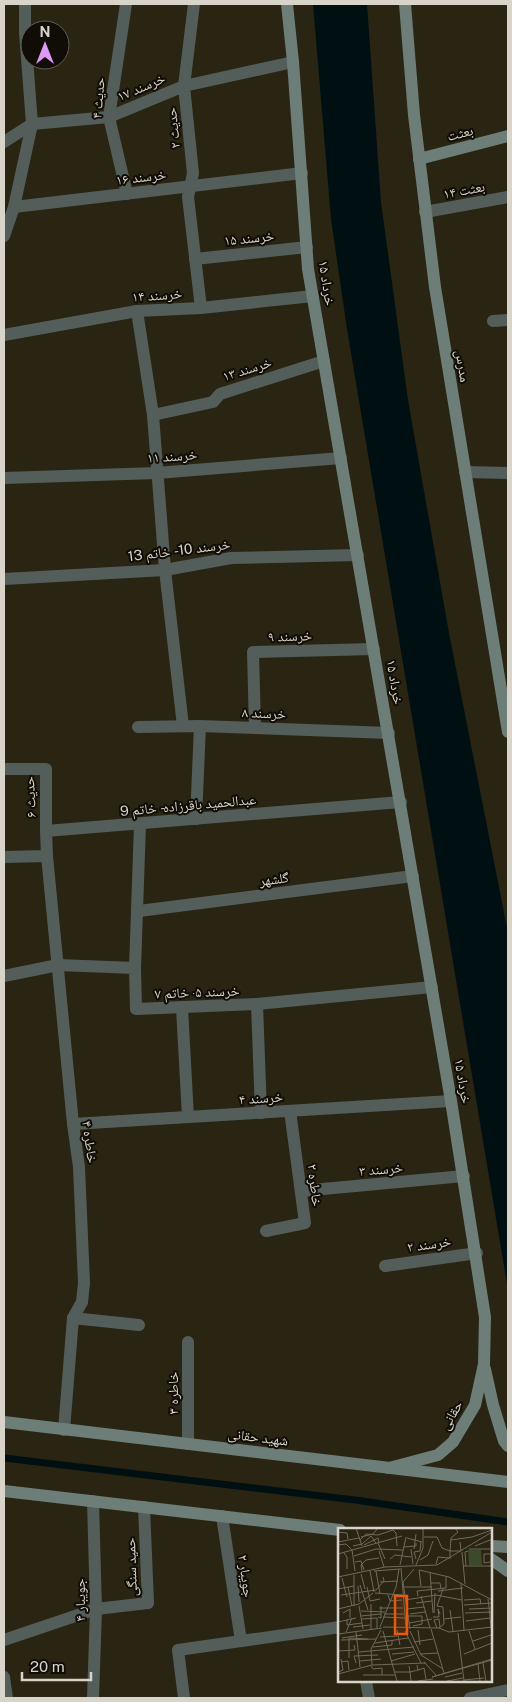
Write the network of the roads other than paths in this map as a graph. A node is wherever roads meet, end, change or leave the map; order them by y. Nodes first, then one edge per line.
1 (25, 4) edge
2 (126, 4) edge
3 (194, 4) edge
4 (287, 4) edge
5 (405, 4) edge
6 (293, 62) junction
7 (184, 86) junction
8 (109, 117) junction
9 (32, 124) junction
10 (508, 136) edge
11 (4, 142) edge
12 (419, 159) junction
13 (302, 173) junction
14 (190, 186) junction
15 (127, 194) junction
16 (508, 197) edge
17 (14, 207) junction
18 (426, 212) junction
19 (4, 236) edge
20 (307, 247) junction
21 (195, 259) junction
22 (313, 296) junction
23 (201, 308) junction
24 (137, 311) junction
25 (508, 320) edge
26 (493, 321) dead end
27 (4, 335) edge
28 (324, 361) junction
29 (153, 415) junction
30 (341, 458) junction
31 (465, 472) junction
32 (157, 473) junction
33 (508, 473) edge
34 (4, 478) edge
35 (358, 555) junction
36 (165, 570) junction
37 (4, 579) edge
38 (374, 649) junction
39 (506, 702) edge
40 (184, 726) junction
41 (200, 726) junction
42 (138, 727) dead end
43 (255, 728) junction
44 (508, 732) edge
45 (389, 734) junction
46 (4, 769) edge
47 (401, 802) junction
48 (196, 819) junction
49 (140, 824) junction
50 (46, 831) junction
51 (47, 856) junction
52 (4, 857) edge
53 (413, 876) junction
54 (138, 911) junction
55 (58, 965) junction
56 (136, 968) junction
57 (4, 976) edge
58 (432, 987) junction
59 (257, 1004) junction
60 (182, 1008) junction
61 (451, 1101) junction
62 (290, 1111) junction
63 (261, 1113) junction
64 (188, 1117) junction
65 (72, 1124) junction
66 (464, 1176) junction
67 (301, 1191) junction
68 (266, 1231) dead end
69 (476, 1253) junction
70 (385, 1266) dead end
71 (72, 1318) junction
72 (139, 1325) dead end
73 (188, 1342) dead end
74 (484, 1364) junction
75 (4, 1422) edge
76 (64, 1430) junction
77 (188, 1444) junction
78 (508, 1446) edge
79 (389, 1468) junction
80 (508, 1482) edge
81 (4, 1491) edge
82 (93, 1501) junction
83 (144, 1507) junction
84 (222, 1516) junction
85 (338, 1530) edge
86 (492, 1546) edge
87 (508, 1547) edge
88 (492, 1560) edge
89 (508, 1572) edge
90 (96, 1609) junction
91 (338, 1627) edge
92 (4, 1640) edge
93 (241, 1641) junction
94 (366, 1682) edge
95 (508, 1690) edge
96 (93, 1698) edge
97 (184, 1698) edge
98 (369, 1698) edge
99 (470, 1698) edge

1 - 9 street
2 - 8 street, حدیث ۴
3 - 7 street, حدیث ۲
4 - 6 street, ۱۵ خرداد
5 - 12 street, مدرس
6 - 7 street, خرسند ۱۷
6 - 13 street, ۱۵ خرداد
7 - 8 street, خرسند ۱۷
7 - 14 street, حدیث ۲
8 - 9 street, خرسند ۱۷
8 - 15 street, حدیث ۴
9 - 11 street, خرسند ۱۷
9 - 17 street
10 - 12 street, بعثت
12 - 18 street, مدرس
13 - 14 street, خرسند ۱۶
13 - 20 street, ۱۵ خرداد
14 - 15 street, خرسند ۱۶
14 - 21 street, حدیث ۲
15 - 17 street, خرسند ۱۶
16 - 18 street, بعثت ۱۴
17 - 19 street
18 - 31 street, مدرس
20 - 21 street, خرسند ۱۵
20 - 22 street, ۱۵ خرداد
21 - 23 street, حدیث ۲
22 - 23 street, خرسند ۱۴
22 - 28 street, ۱۵ خرداد
23 - 24 street, خرسند ۱۴
24 - 27 street, خرسند ۱۴
24 - 29 street
25 - 26 street
28 - 29 street, خرسند ۱۳
28 - 30 street, ۱۵ خرداد
29 - 32 street
30 - 32 street, خرسند ۱۱
30 - 35 street, ۱۵ خرداد
31 - 33 street
31 - 39 street, مدرس
32 - 34 street, خرسند ۱۱
32 - 36 street
35 - 36 street, خرسند 10 - خاتم 13
35 - 38 street, ۱۵ خرداد
36 - 37 street, خرسند 10 - خاتم 13
36 - 40 street
38 - 43 street, خرسند ۹
38 - 45 street, ۱۵ خرداد
39 - 44 street, مدرس
40 - 41 street, خرسند ۸
40 - 42 street, خرسند ۸
41 - 43 street, خرسند ۸
41 - 48 street
43 - 45 street, خرسند ۸
45 - 47 street, ۱۵ خرداد
46 - 50 street, حدیث ۶
47 - 48 street, عبدالحمید باقرزاده- خاتم 9
47 - 53 street, ۱۵ خرداد
48 - 49 street, عبدالحمید باقرزاده- خاتم 9
49 - 50 street, عبدالحمید باقرزاده- خاتم 9
49 - 54 street
50 - 51 street
51 - 52 street
51 - 55 street, خاطره ۴
53 - 54 street, گلشهر
53 - 58 street, ۱۵ خرداد
54 - 56 street
55 - 56 street
55 - 57 street
55 - 65 street, خاطره ۴
56 - 60 street, خرسند ۵- خاتم ۷
58 - 59 street, خرسند ۵- خاتم ۷
58 - 61 street, ۱۵ خرداد
59 - 60 street, خرسند ۵- خاتم ۷
59 - 63 street
60 - 64 street
61 - 62 street, خرسند ۴
61 - 66 street, ۱۵ خرداد
62 - 63 street, خرسند ۴
62 - 67 street, خاطره ۲
63 - 64 street, خرسند ۴
64 - 65 street, خرسند ۴
65 - 71 street, خاطره ۴
66 - 67 street, خرسند ۳
66 - 69 street, ۱۵ خرداد
67 - 68 street, خاطره ۲
69 - 70 street, خرسند ۲
69 - 74 street, ۱۵ خرداد
71 - 72 street
71 - 76 street, خاطره ۴
73 - 77 street, خاطره ۳
74 - 78 street
74 - 79 street, حقانی
75 - 76 street, شهید حقانی
76 - 77 street, شهید حقانی
77 - 79 street, شهید حقانی
79 - 80 street, شهید حقانی
81 - 82 street
82 - 83 street
82 - 90 street, جویبار ۴
83 - 84 street
83 - 90 street, حمید سنگی
84 - 85 street
84 - 93 street, جویبار ۲
86 - 87 street
88 - 89 street
90 - 92 street
90 - 96 street, جویبار ۴
91 - 93 street
93 - 97 street
94 - 98 street
95 - 99 street

